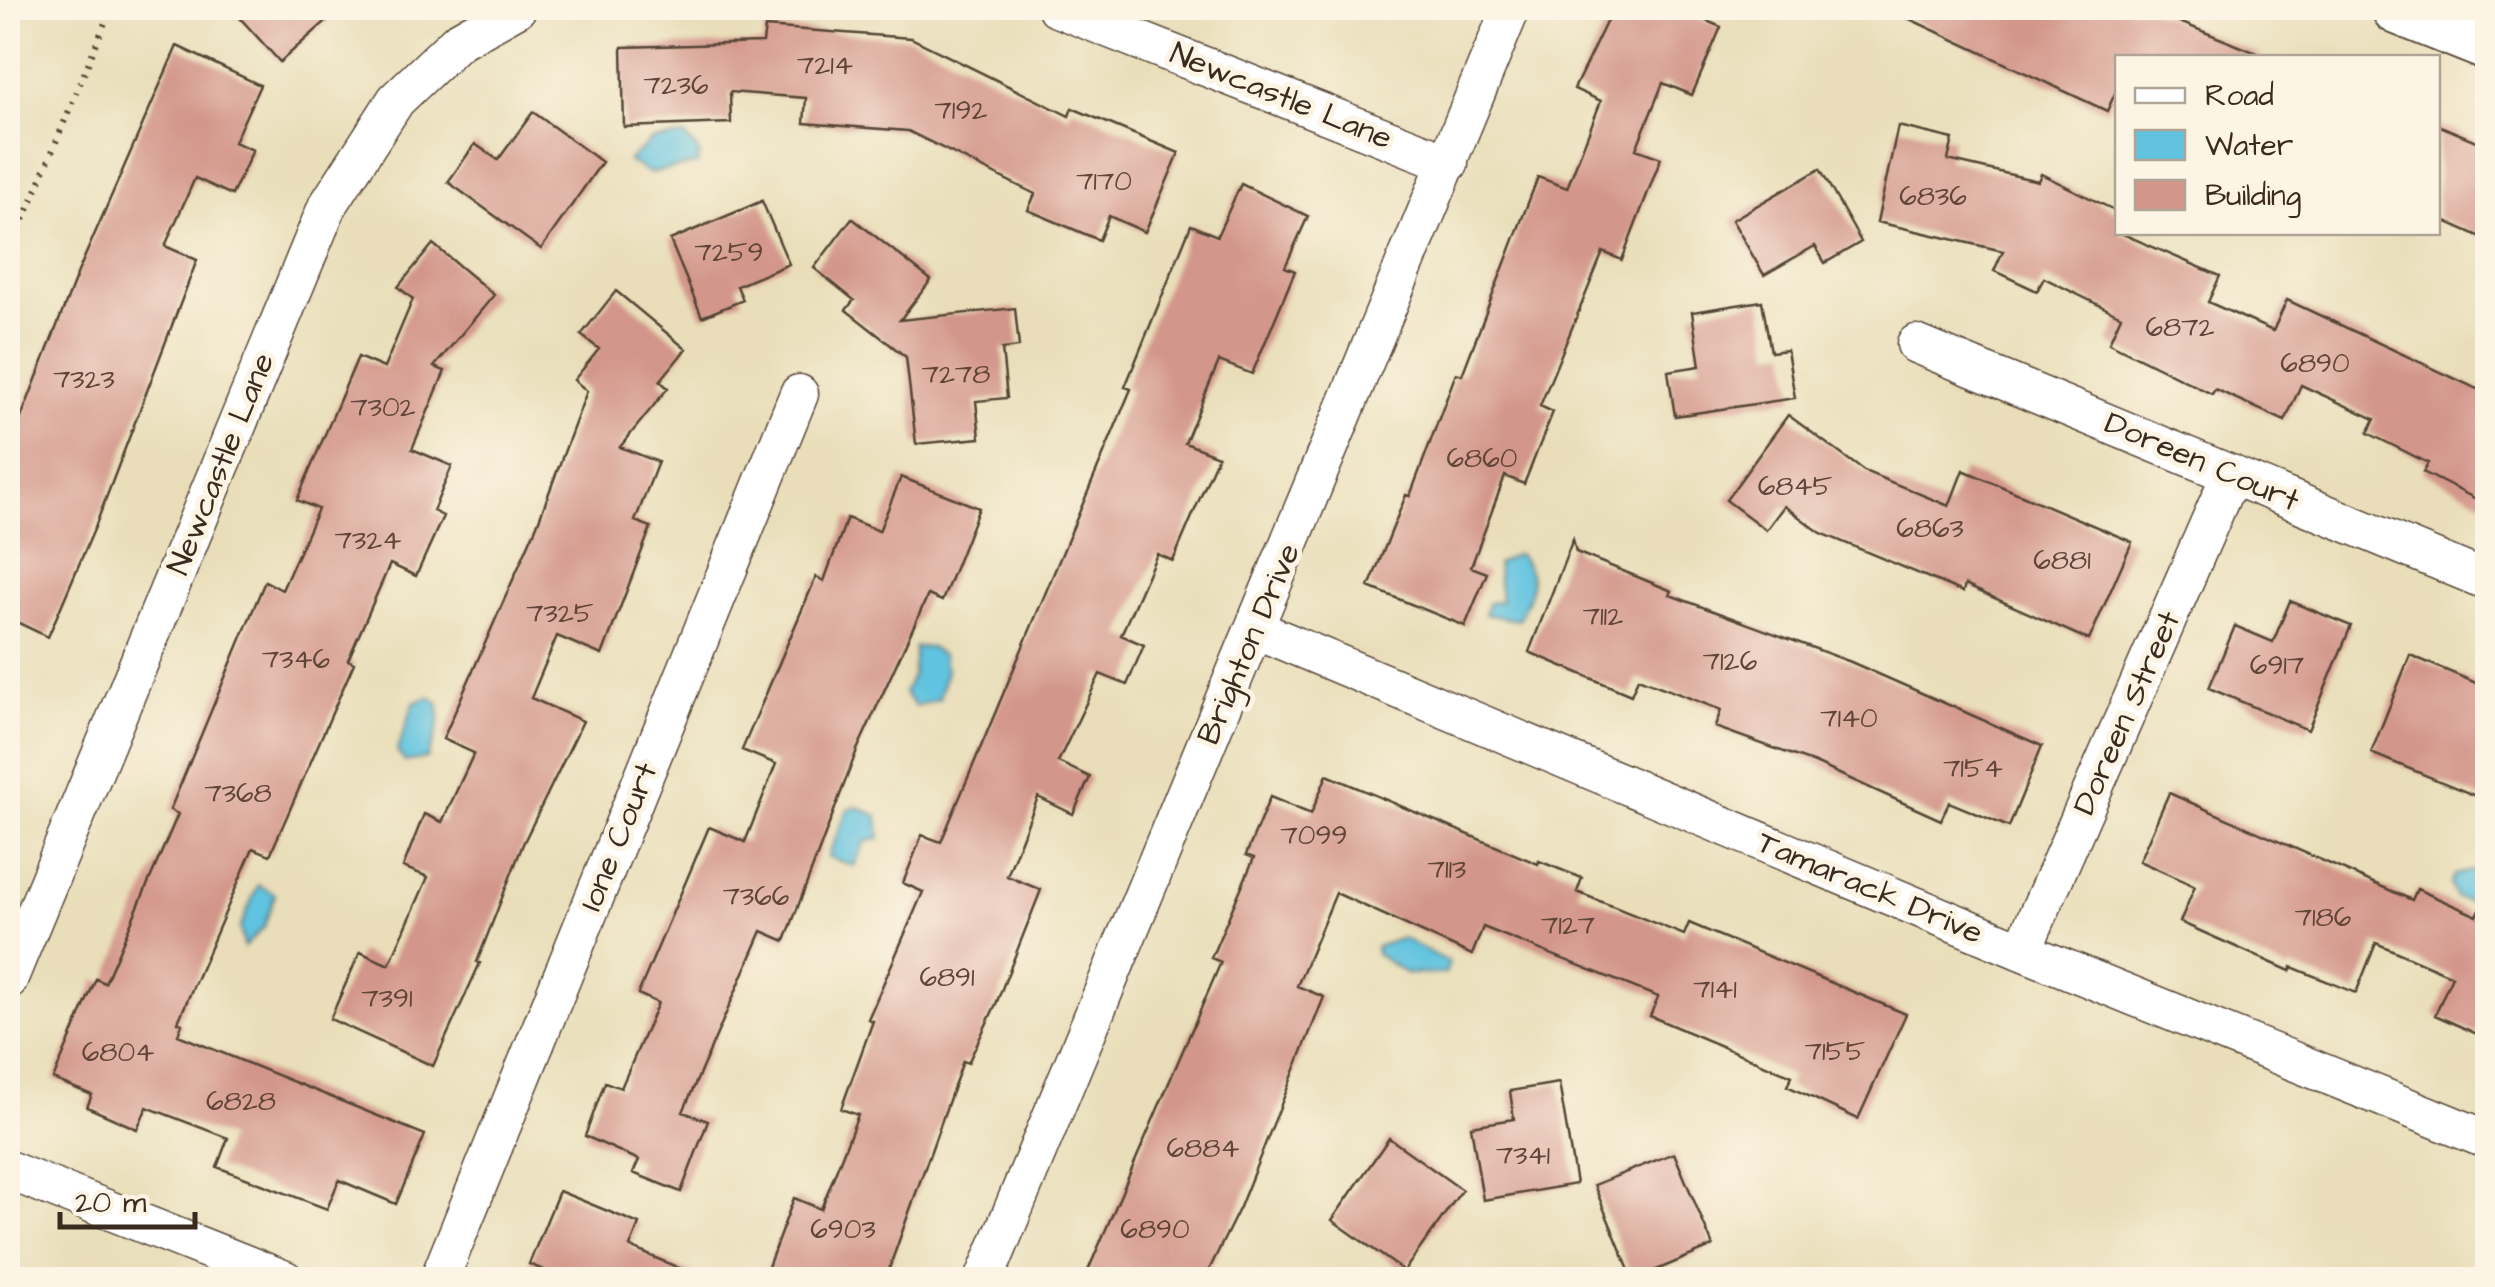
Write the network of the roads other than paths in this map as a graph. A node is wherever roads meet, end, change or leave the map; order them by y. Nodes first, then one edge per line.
1 (517, 8) edge
2 (1056, 8) edge
3 (1511, 8) edge
4 (2398, 8) edge
5 (2488, 44) edge
6 (1450, 162) junction
7 (1916, 344) dead end
8 (799, 394) dead end
9 (2231, 474) junction
10 (2488, 581) edge
11 (1255, 629) junction
12 (2022, 951) junction
13 (8, 980) edge
14 (2488, 1140) edge
15 (8, 1170) edge
16 (286, 1280) edge
17 (439, 1280) edge
18 (984, 1280) edge

1 - 13 street, Newcastle Lane
2 - 6 street, Newcastle Lane
3 - 6 street, Brighton Drive
4 - 5 street
6 - 11 street, Brighton Drive
7 - 9 street, Doreen Court
8 - 17 street, Ione Court
9 - 10 street, Doreen Court
9 - 12 street, Doreen Street
11 - 12 street, Tamarack Drive
11 - 18 street, Brighton Drive
12 - 14 street, Tamarack Drive
15 - 16 street

